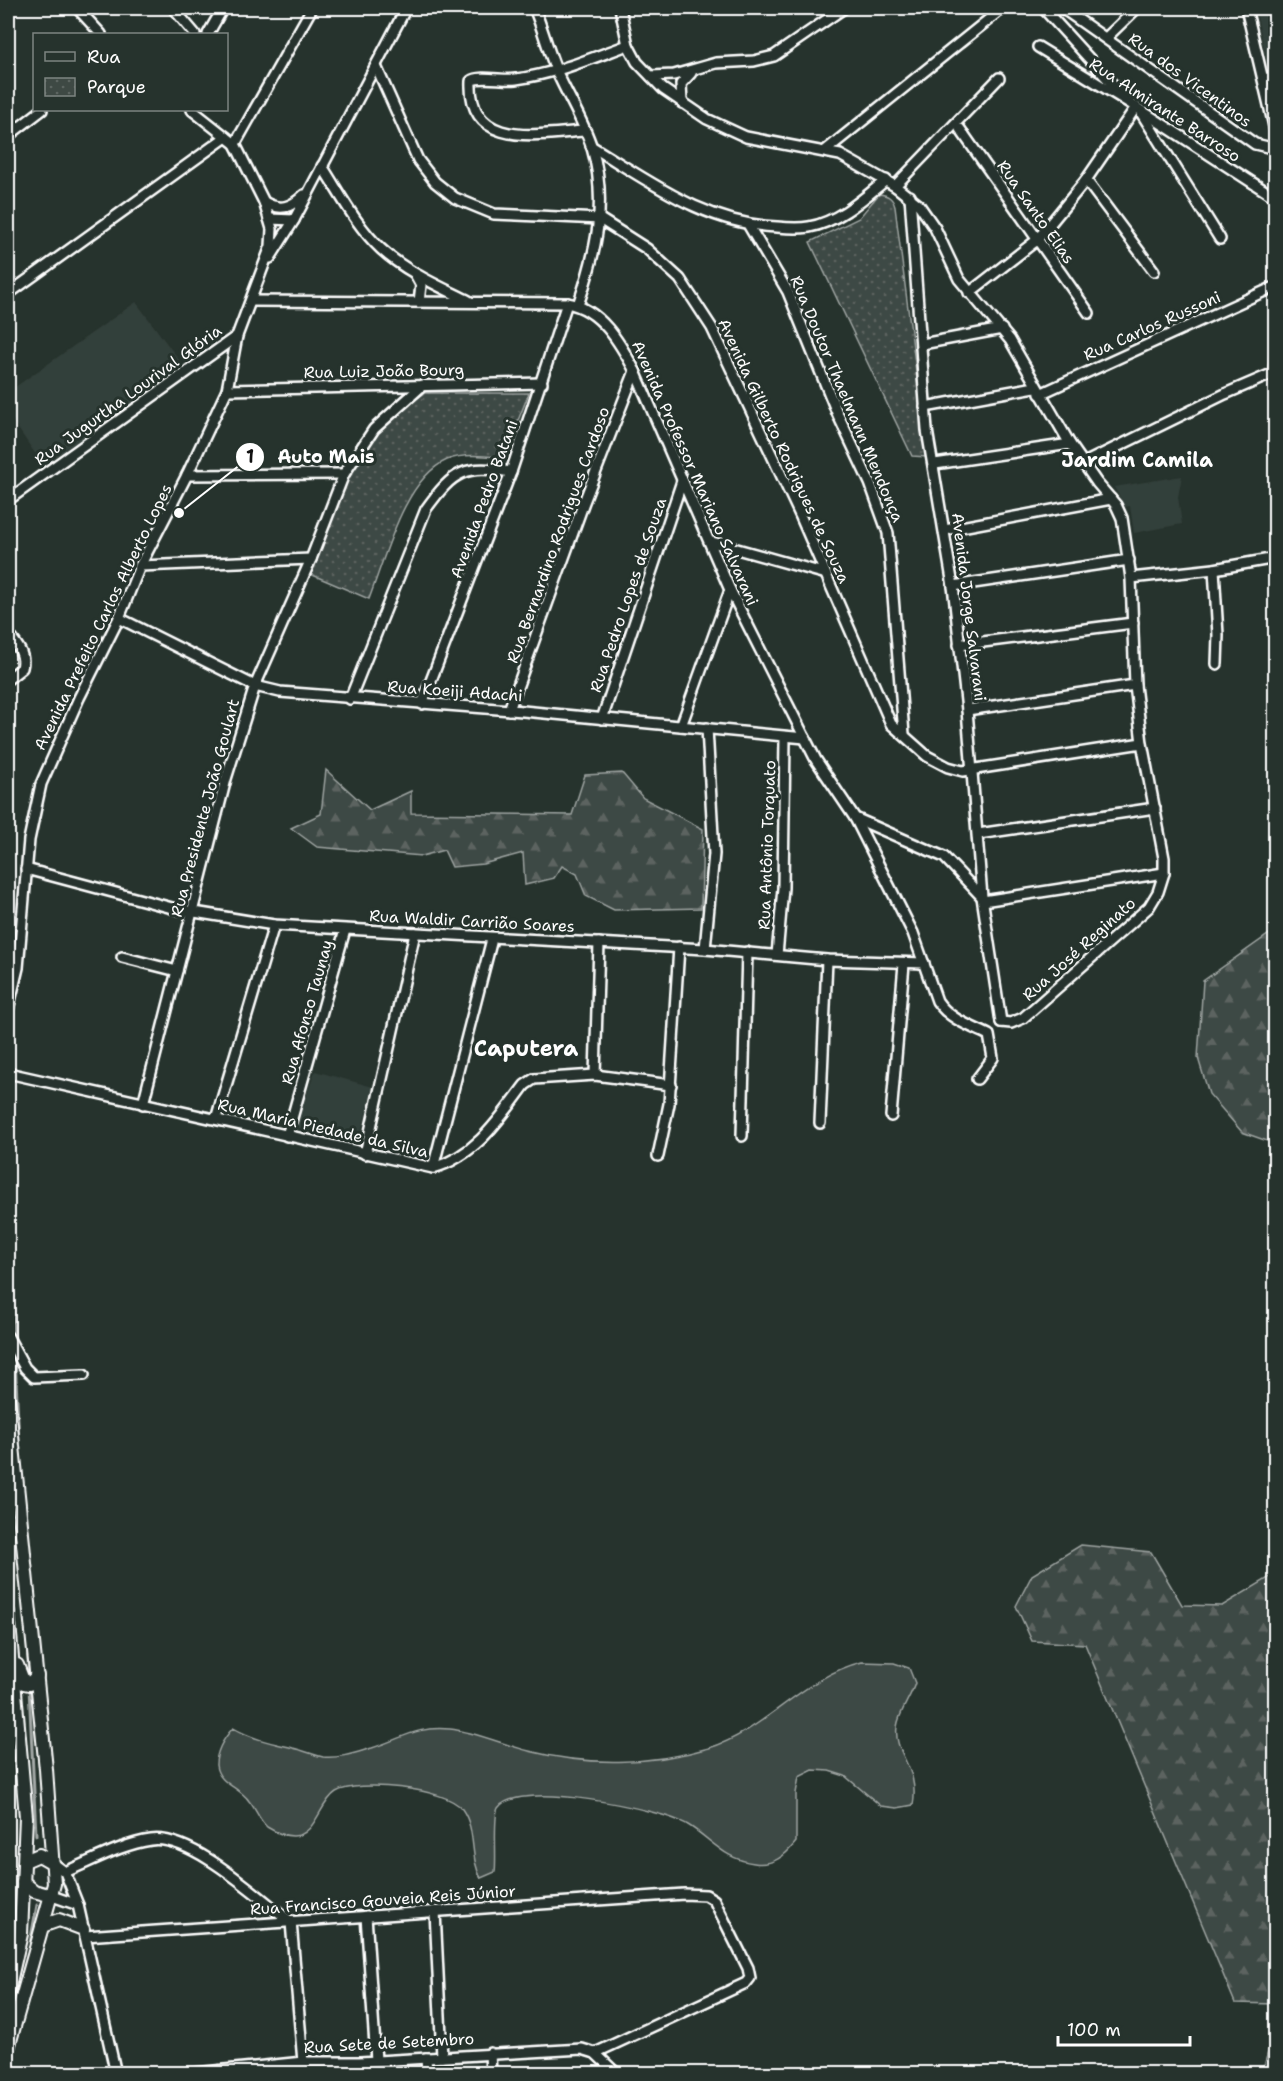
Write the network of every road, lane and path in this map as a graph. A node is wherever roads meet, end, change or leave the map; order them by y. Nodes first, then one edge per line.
1 (77, 8) edge
2 (173, 8) edge
3 (224, 8) edge
4 (312, 8) edge
5 (406, 8) edge
6 (534, 8) edge
7 (621, 8) edge
8 (844, 8) edge
9 (1002, 8) edge
10 (1043, 8) edge
11 (1062, 8) edge
12 (1137, 8) edge
13 (1246, 8) edge
14 (100, 33) edge
15 (194, 33) edge
16 (209, 33) edge
17 (1106, 38) junction
18 (628, 45) junction
19 (1038, 47) dead end
20 (376, 66) junction
21 (556, 71) junction
22 (693, 72) junction
23 (651, 76) junction
24 (1275, 76) edge
25 (999, 78) dead end
26 (1264, 79) junction
27 (682, 103) junction
28 (1135, 107) junction
29 (41, 111) edge
30 (193, 111) edge
31 (960, 129) dead end
32 (584, 131) junction
33 (1275, 135) edge
34 (8, 136) edge
35 (226, 136) junction
36 (236, 144) junction
37 (591, 146) junction
38 (1275, 149) edge
39 (825, 151) junction
40 (322, 166) junction
41 (1086, 180) junction
42 (890, 183) junction
43 (310, 189) junction
44 (910, 196) junction
45 (1275, 198) edge
46 (264, 202) junction
47 (269, 219) junction
48 (600, 219) junction
49 (294, 220) junction
50 (749, 226) junction
51 (1221, 238) dead end
52 (1037, 240) junction
53 (265, 264) junction
54 (1154, 271) dead end
55 (414, 273) junction
56 (1275, 286) edge
57 (969, 293) junction
58 (8, 294) edge
59 (251, 301) junction
60 (419, 302) junction
61 (471, 302) junction
62 (567, 303) junction
63 (578, 305) junction
64 (1089, 313) dead end
65 (1002, 329) junction
66 (237, 336) junction
67 (922, 344) junction
68 (1275, 354) edge
69 (635, 371) junction
70 (542, 382) junction
71 (423, 385) junction
72 (227, 390) junction
73 (1038, 390) junction
74 (925, 407) junction
75 (1070, 444) junction
76 (1084, 463) junction
77 (935, 464) junction
78 (511, 472) junction
79 (344, 474) junction
80 (187, 476) junction
81 (682, 481) junction
82 (1112, 499) junction
83 (8, 500) edge
84 (945, 530) junction
85 (712, 542) junction
86 (1275, 558) edge
87 (311, 559) junction
88 (1129, 560) junction
89 (140, 566) junction
90 (1214, 569) junction
91 (824, 573) junction
92 (1131, 578) junction
93 (953, 586) junction
94 (730, 590) junction
95 (119, 618) junction
96 (1132, 623) junction
97 (8, 633) edge
98 (959, 645) junction
99 (1217, 664) dead end
100 (8, 679) edge
101 (1135, 685) junction
102 (255, 686) junction
103 (350, 699) junction
104 (422, 704) junction
105 (509, 710) junction
106 (968, 710) junction
107 (602, 719) junction
108 (681, 726) junction
109 (707, 728) junction
110 (904, 734) junction
111 (785, 737) junction
112 (805, 738) junction
113 (1142, 743) junction
114 (972, 770) junction
115 (1155, 808) junction
116 (855, 818) junction
117 (978, 834) junction
118 (26, 869) junction
119 (1164, 873) junction
120 (983, 899) junction
121 (193, 912) junction
122 (274, 924) junction
123 (345, 930) junction
124 (415, 933) junction
125 (492, 939) junction
126 (599, 943) junction
127 (679, 947) junction
128 (705, 949) junction
129 (747, 952) junction
130 (777, 955) junction
131 (122, 957) dead end
132 (827, 960) junction
133 (924, 963) junction
134 (904, 964) junction
135 (177, 970) junction
136 (8, 1008) edge
137 (1001, 1022) junction
138 (989, 1035) junction
139 (8, 1072) edge
140 (595, 1075) junction
141 (977, 1078) dead end
142 (671, 1085) junction
143 (143, 1104) junction
144 (891, 1116) dead end
145 (216, 1119) junction
146 (820, 1123) dead end
147 (288, 1136) junction
148 (742, 1136) dead end
149 (365, 1154) junction
150 (658, 1156) dead end
151 (433, 1168) junction
152 (8, 1337) edge
153 (84, 1376) dead end
154 (8, 1397) edge
155 (8, 1612) edge
156 (10, 1641) junction
157 (37, 1676) junction
158 (25, 1862) junction
159 (53, 1863) junction
160 (65, 1872) junction
161 (23, 1882) junction
162 (52, 1896) junction
163 (78, 1905) junction
164 (435, 1911) junction
165 (366, 1916) junction
166 (291, 1922) junction
167 (42, 1926) junction
168 (84, 1932) junction
169 (8, 1991) edge
170 (8, 2048) edge
171 (490, 2053) junction
172 (595, 2053) junction
173 (442, 2057) junction
174 (426, 2058) junction
175 (376, 2060) junction
176 (303, 2062) junction
177 (360, 2062) junction
178 (288, 2069) edge
179 (222, 2071) edge
180 (116, 2073) edge
181 (185, 2073) edge
182 (361, 2073) edge
183 (427, 2073) edge
184 (491, 2073) edge
185 (617, 2073) edge

1 - 14 street
2 - 15 street
3 - 16 street
4 - 36 street
5 - 20 street
6 - 21 street
7 - 18 street
8 - 22 street
9 - 39 street
10 - 28 street
11 - 17 street, Rua dos Vicentinos
12 - 17 street
13 - 26 street
17 - 38 street, Rua dos Vicentinos
18 - 21 street
18 - 23 street, Rua José Reginato
19 - 28 street, Rua Almirante Barroso
20 - 40 street
20 - 48 street
21 - 32 street
21 - 32 street
22 - 23 street
22 - 27 street
23 - 27 street, Rua José Reginato
24 - 26 street
25 - 42 street
26 - 33 street
27 - 39 street, Rua José Reginato
28 - 41 street
28 - 45 street, Rua Almirante Barroso
28 - 51 street
29 - 34 street
30 - 35 street
31 - 52 street, Rua Santo Elias
32 - 37 street
35 - 36 street
35 - 58 street
36 - 46 street, Avenida Prefeito Carlos Alberto Lopes
37 - 48 street
37 - 50 street
39 - 42 street, Rua José Reginato
40 - 43 street
40 - 55 street
41 - 52 street
41 - 54 street
42 - 44 street, Rua José Reginato
42 - 50 street
43 - 46 street
43 - 49 street
44 - 57 street, Rua José Reginato
44 - 67 street, Avenida Jorge Salvarani
46 - 47 street, Avenida Prefeito Carlos Alberto Lopes
47 - 49 street
47 - 53 street, Avenida Prefeito Carlos Alberto Lopes
48 - 63 street
48 - 91 street, Avenida Gilberto Rodrigues de Souza
49 - 53 street
50 - 110 street, Rua Doutor Thaelmann Mendonça
52 - 57 street
52 - 64 street, Rua Santo Elias
53 - 59 street, Avenida Prefeito Carlos Alberto Lopes
55 - 60 street
55 - 61 street
56 - 73 street, Rua Carlos Russoni
57 - 65 street, Rua José Reginato
59 - 60 street, Avenida Professor Mariano Salvarani
59 - 66 street, Avenida Prefeito Carlos Alberto Lopes
60 - 61 street, Avenida Professor Mariano Salvarani
61 - 62 street, Avenida Professor Mariano Salvarani
62 - 63 street, Avenida Professor Mariano Salvarani
62 - 70 street, Avenida Pedro Batani
63 - 69 street, Avenida Professor Mariano Salvarani
65 - 67 street
65 - 73 street, Rua José Reginato
66 - 72 street, Avenida Prefeito Carlos Alberto Lopes
66 - 83 street, Rua Jugurtha Lourival Glória
67 - 74 street, Avenida Jorge Salvarani
68 - 76 street
69 - 81 street, Avenida Professor Mariano Salvarani
69 - 105 street, Rua Bernardino Rodrigues Cardoso
70 - 71 street, Rua Luiz João Bourg
70 - 78 street, Avenida Pedro Batani
71 - 72 street, Rua Luiz João Bourg
71 - 79 street, Rua Presidente João Goulart
72 - 80 street, Avenida Prefeito Carlos Alberto Lopes
73 - 74 street, Rua Carlos Russoni
73 - 75 street, Rua José Reginato
74 - 77 street, Avenida Jorge Salvarani
75 - 76 street, Rua José Reginato
75 - 77 street
76 - 82 street, Rua José Reginato
77 - 84 street, Avenida Jorge Salvarani
78 - 103 street
78 - 104 street, Avenida Pedro Batani
79 - 80 street
79 - 87 street, Rua Presidente João Goulart
80 - 89 street, Avenida Prefeito Carlos Alberto Lopes
81 - 85 street, Avenida Professor Mariano Salvarani
81 - 107 street, Rua Pedro Lopes de Souza
82 - 84 street
82 - 88 street, Rua José Reginato
84 - 93 street, Avenida Jorge Salvarani
85 - 91 street
85 - 94 street, Avenida Professor Mariano Salvarani
86 - 90 street
87 - 89 street
87 - 102 street, Rua Presidente João Goulart
88 - 92 street, Rua José Reginato
88 - 93 street
89 - 95 street, Avenida Prefeito Carlos Alberto Lopes
90 - 92 street
90 - 99 street
91 - 110 street, Avenida Gilberto Rodrigues de Souza
92 - 96 street, Rua José Reginato
93 - 98 street, Avenida Jorge Salvarani
94 - 108 street
94 - 112 street, Avenida Professor Mariano Salvarani
95 - 102 street, Rua Koeiji Adachi
95 - 118 street, Avenida Prefeito Carlos Alberto Lopes
96 - 98 street
96 - 101 street, Rua José Reginato
97 - 100 street
98 - 106 street, Avenida Jorge Salvarani
101 - 106 street
101 - 113 street, Rua José Reginato
102 - 103 street, Rua Koeiji Adachi
102 - 121 street, Rua Presidente João Goulart
103 - 104 street, Rua Koeiji Adachi
104 - 105 street, Rua Koeiji Adachi
105 - 107 street, Rua Koeiji Adachi
106 - 114 street, Avenida Jorge Salvarani
107 - 108 street, Rua Koeiji Adachi
108 - 109 street, Rua Koeiji Adachi
109 - 111 street, Rua Koeiji Adachi
109 - 128 street
110 - 114 street, Avenida Gilberto Rodrigues de Souza
111 - 112 street, Rua Koeiji Adachi
111 - 130 street, Rua Antônio Torquato
112 - 116 street, Avenida Professor Mariano Salvarani
113 - 114 street
113 - 115 street, Rua José Reginato
114 - 117 street, Avenida Jorge Salvarani
115 - 117 street
115 - 119 street, Rua José Reginato
116 - 120 street
116 - 133 street, Avenida Professor Mariano Salvarani
117 - 120 street, Avenida Jorge Salvarani
118 - 121 street, Rua Waldir Carrião Soares
118 - 136 street, Avenida Prefeito Carlos Alberto Lopes
119 - 120 street
119 - 137 street, Rua José Reginato
120 - 137 street, Avenida Jorge Salvarani
121 - 122 street, Rua Waldir Carrião Soares
121 - 135 street, Rua Presidente João Goulart
122 - 123 street, Rua Waldir Carrião Soares
122 - 145 street
123 - 124 street, Rua Waldir Carrião Soares
123 - 147 street, Rua Afonso Taunay
124 - 125 street, Rua Waldir Carrião Soares
124 - 149 street
125 - 126 street, Rua Waldir Carrião Soares
125 - 151 street
126 - 127 street, Rua Waldir Carrião Soares
126 - 140 street
127 - 128 street, Rua Waldir Carrião Soares
127 - 142 street
128 - 129 street, Rua Waldir Carrião Soares
129 - 130 street, Rua Waldir Carrião Soares
129 - 148 street
130 - 132 street, Rua Waldir Carrião Soares
131 - 135 street
132 - 134 street, Rua Waldir Carrião Soares
132 - 146 street
133 - 134 street, Rua Waldir Carrião Soares
133 - 138 street, Avenida Professor Mariano Salvarani
134 - 144 street
135 - 143 street, Rua Presidente João Goulart
137 - 138 street
138 - 141 street
139 - 143 street, Rua Maria Piedade da Silva
140 - 142 street, Rua Maria Piedade da Silva
140 - 151 street, Rua Maria Piedade da Silva
142 - 150 street
143 - 145 street, Rua Maria Piedade da Silva
145 - 147 street, Rua Maria Piedade da Silva
147 - 149 street, Rua Maria Piedade da Silva
149 - 151 street, Rua Maria Piedade da Silva
152 - 153 street
154 - 157 main road
155 - 156 main road
156 - 157 main road
156 - 158 main road
157 - 159 main road
158 - 159 main road
158 - 161 main road
159 - 160 street
159 - 162 main road
160 - 163 street
160 - 166 street
161 - 162 main road
161 - 169 main road
162 - 163 street
162 - 167 main road
163 - 168 street
164 - 165 street, Rua Francisco Gouveia Reis Júnior
164 - 172 street, Rua Francisco Gouveia Reis Júnior
164 - 173 street
165 - 166 street, Rua Francisco Gouveia Reis Júnior
165 - 175 street
166 - 168 street, Rua Francisco Gouveia Reis Júnior
166 - 176 street
167 - 168 main road
167 - 170 main road
168 - 180 street
171 - 172 street, Rua Sete de Setembro
171 - 173 street, Rua Sete de Setembro
171 - 184 street
172 - 185 street
173 - 174 street, Rua Sete de Setembro
174 - 175 street, Rua Sete de Setembro
174 - 183 street
175 - 177 street, Rua Sete de Setembro
176 - 177 street, Rua Sete de Setembro
176 - 178 street, Rua Sete de Setembro
177 - 182 street
178 - 179 street, Rua Sete de Setembro
179 - 181 street, Rua Sete de Setembro

